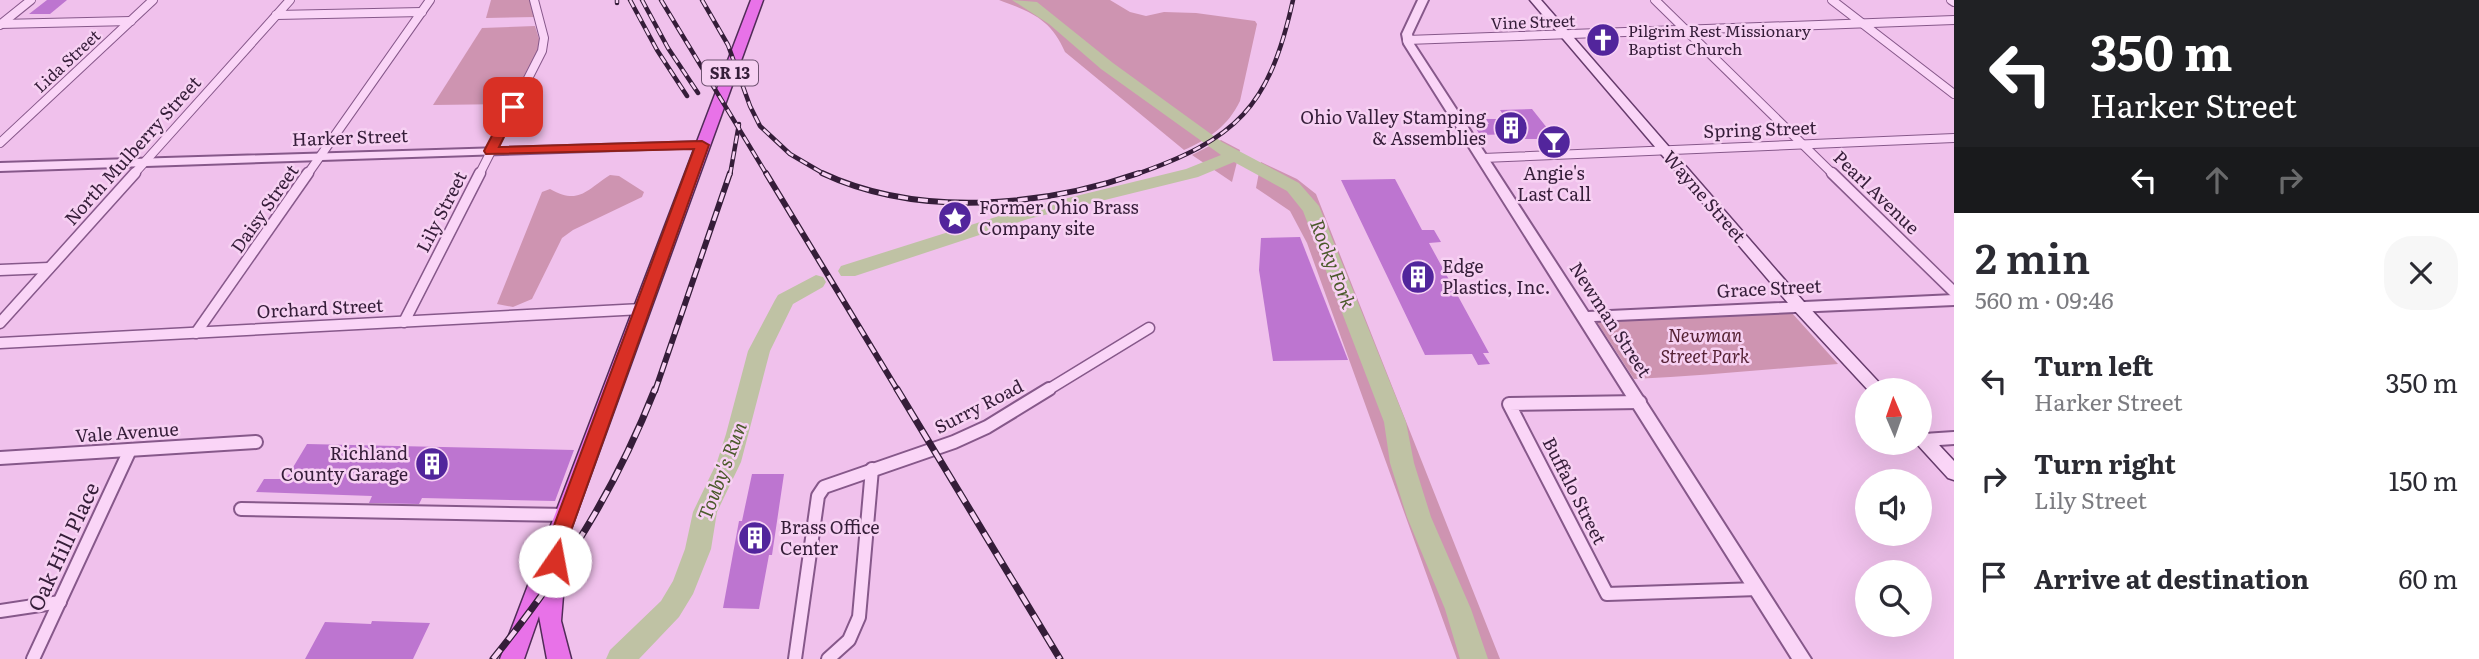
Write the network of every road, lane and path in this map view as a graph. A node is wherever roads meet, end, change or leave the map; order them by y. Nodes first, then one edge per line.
1 (31, 0) edge
2 (153, 0) edge
3 (289, 0) edge
4 (430, 0) edge
5 (534, 0) edge
6 (757, 0) edge
7 (1423, 0) edge
8 (1535, 0) edge
9 (1655, 0) edge
10 (1832, 0) edge
11 (422, 12) junction
12 (276, 15) junction
13 (1954, 20) edge
14 (131, 21) junction
15 (1863, 24) junction
16 (0, 25) edge
17 (1686, 30) junction
18 (1564, 34) junction
19 (1407, 40) junction
20 (1954, 94) edge
21 (1954, 138) edge
22 (0, 143) edge
23 (1802, 144) junction
24 (702, 145) junction
25 (1664, 150) junction
26 (490, 151) junction
27 (321, 157) junction
28 (1483, 158) junction
29 (144, 162) junction
30 (0, 167) edge
31 (49, 268) junction
32 (0, 270) edge
33 (1954, 292) edge
34 (1954, 300) edge
35 (1799, 306) junction
36 (642, 309) junction
37 (1586, 317) junction
38 (404, 322) junction
39 (0, 323) edge
40 (1149, 328) dead end
41 (196, 333) junction
42 (0, 343) edge
43 (1867, 378) edge
44 (1640, 402) junction
45 (1932, 438) edge
46 (1954, 438) edge
47 (256, 442) dead end
48 (1932, 449) edge
49 (130, 450) junction
50 (0, 458) edge
51 (872, 469) junction
52 (1954, 473) edge
53 (241, 509) dead end
54 (567, 515) junction
55 (558, 539) junction
56 (1758, 589) junction
57 (60, 602) junction
58 (0, 611) edge
59 (33, 659) edge
60 (512, 659) edge
61 (559, 659) edge
62 (795, 659) edge
63 (828, 659) edge
64 (1802, 659) edge

1 - 16 street
2 - 14 street, Lida Street
3 - 12 street, North Mulberry Street
4 - 11 street, Daisy Street
5 - 26 street, Lily Street
6 - 24 highway, SR 13
7 - 19 street
8 - 18 main road, Wayne Street
9 - 17 street, Pearl Avenue
10 - 15 street
11 - 12 street
11 - 27 street, Daisy Street
12 - 29 street, North Mulberry Street
13 - 15 street, Vine Street
14 - 16 street
14 - 22 street, Lida Street
15 - 17 street, Vine Street
15 - 20 street
17 - 18 street, Vine Street
17 - 23 street, Pearl Avenue
18 - 19 street, Vine Street
18 - 25 main road, Wayne Street
19 - 28 street, Newman Street
21 - 23 street, Spring Street
23 - 25 street, Spring Street
23 - 33 street, Pearl Avenue
24 - 26 street, Harker Street
24 - 36 highway, SR 13
25 - 28 street, Spring Street
25 - 35 main road, Wayne Street
26 - 27 street, Harker Street
26 - 38 street, Lily Street
27 - 29 street, Harker Street
27 - 41 street, Daisy Street
28 - 37 street, Newman Street
29 - 30 street, Harker Street
29 - 31 street, North Mulberry Street
31 - 32 street
31 - 39 street, North Mulberry Street
34 - 35 street, Grace Street
35 - 37 street, Grace Street
35 - 43 main road, Wayne Street
36 - 38 street, Orchard Street
36 - 54 highway, SR 13
37 - 44 street, Newman Street
38 - 41 street, Orchard Street
40 - 51 street, Surry Road
41 - 42 street, Orchard Street
44 - 56 street, Newman Street
44 - 56 street, Buffalo Street
45 - 46 street
47 - 49 street, Vale Avenue
48 - 52 main road
49 - 50 street, Vale Avenue
49 - 57 street, Oak Hill Place
51 - 62 street, Surry Road
51 - 63 street
53 - 54 street
54 - 55 highway, SR 13
55 - 60 highway, SR 13
55 - 61 highway, SR 13
56 - 64 street, Newman Street
57 - 58 street
57 - 59 street, Oak Hill Place

